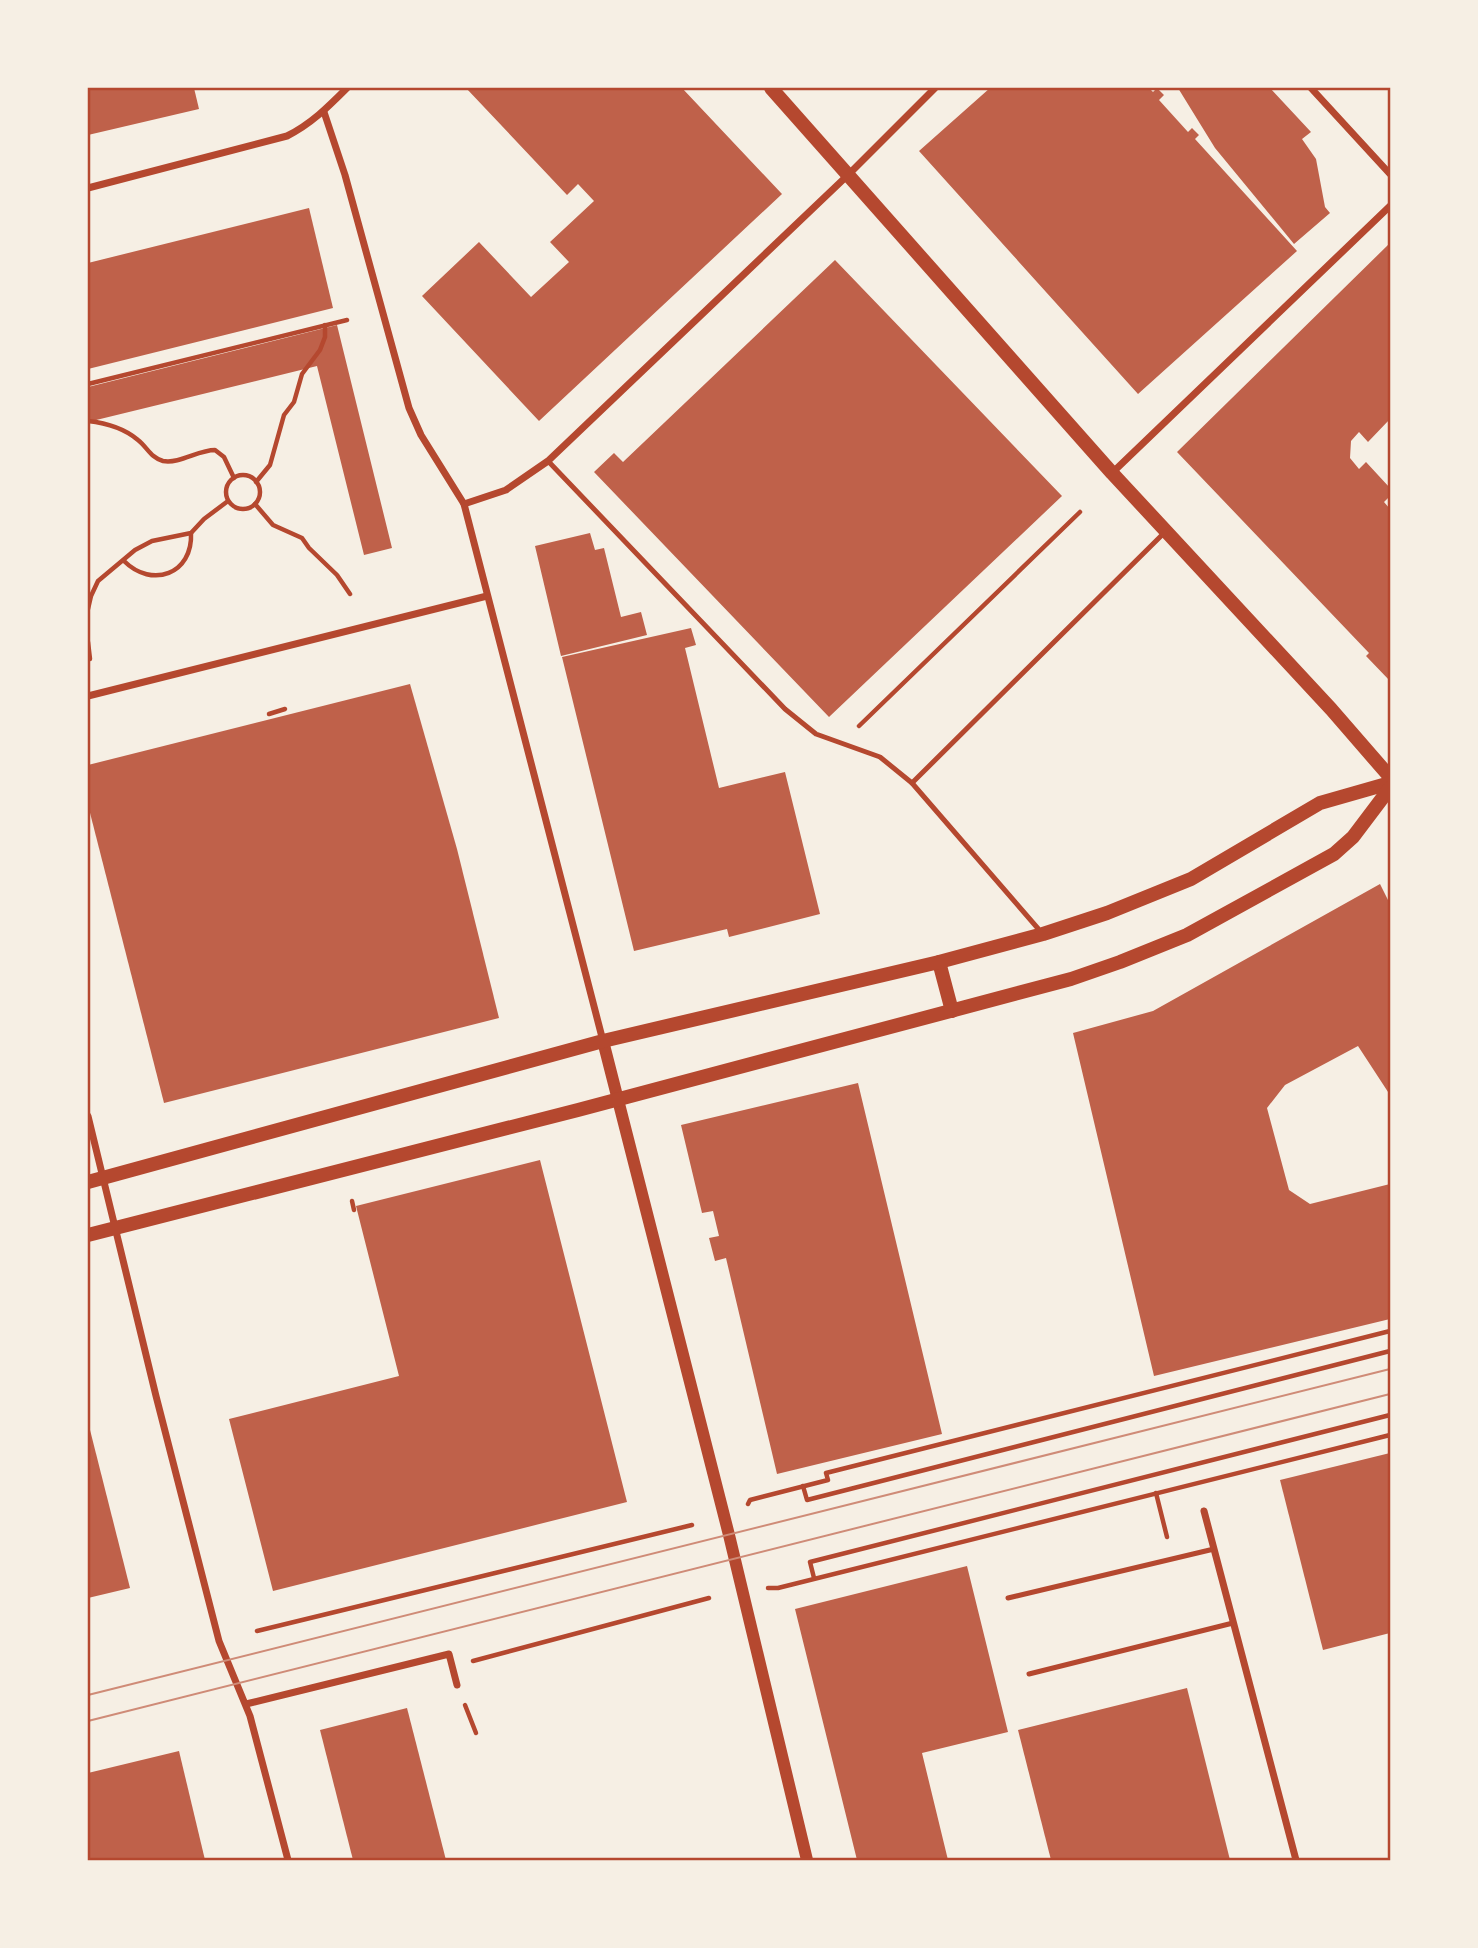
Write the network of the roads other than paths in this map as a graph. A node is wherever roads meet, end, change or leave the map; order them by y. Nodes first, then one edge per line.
1 (346, 88) edge
2 (771, 88) edge
3 (935, 88) edge
4 (1311, 88) edge
5 (324, 112) junction
6 (849, 174) junction
7 (1391, 174) edge
8 (88, 188) edge
9 (1391, 206) edge
10 (548, 461) junction
11 (1112, 473) junction
12 (464, 504) junction
13 (1167, 531) junction
14 (487, 596) junction
15 (88, 696) edge
16 (1391, 777) edge
17 (912, 783) junction
18 (1391, 785) edge
19 (1043, 934) junction
20 (939, 962) junction
21 (952, 1011) junction
22 (603, 1041) junction
23 (617, 1100) junction
24 (88, 1116) edge
25 (103, 1177) junction
26 (88, 1182) edge
27 (115, 1227) junction
28 (88, 1235) edge
29 (1204, 1511) dead end
30 (1214, 1549) junction
31 (1008, 1598) dead end
32 (1233, 1623) junction
33 (1029, 1674) dead end
34 (457, 1685) dead end
35 (246, 1704) junction
36 (288, 1860) edge
37 (807, 1860) edge
38 (1296, 1860) edge

1 - 5 street
2 - 6 main road
3 - 6 street
4 - 7 street
5 - 8 street
5 - 12 street
6 - 10 street
6 - 11 main road
9 - 11 street
10 - 12 street
10 - 17 lane
11 - 13 main road
12 - 14 street
13 - 16 main road
13 - 17 lane
14 - 15 street
14 - 22 street
17 - 19 lane
18 - 19 main road
18 - 21 main road
19 - 20 main road
20 - 21 main road
20 - 22 main road
21 - 23 main road
22 - 23 street
22 - 25 main road
23 - 27 main road
23 - 37 street
24 - 25 street
25 - 26 main road
25 - 27 street
27 - 28 main road
27 - 35 street
29 - 30 street
30 - 31 lane
30 - 32 street
32 - 33 lane
32 - 38 street
34 - 35 street
35 - 36 street

